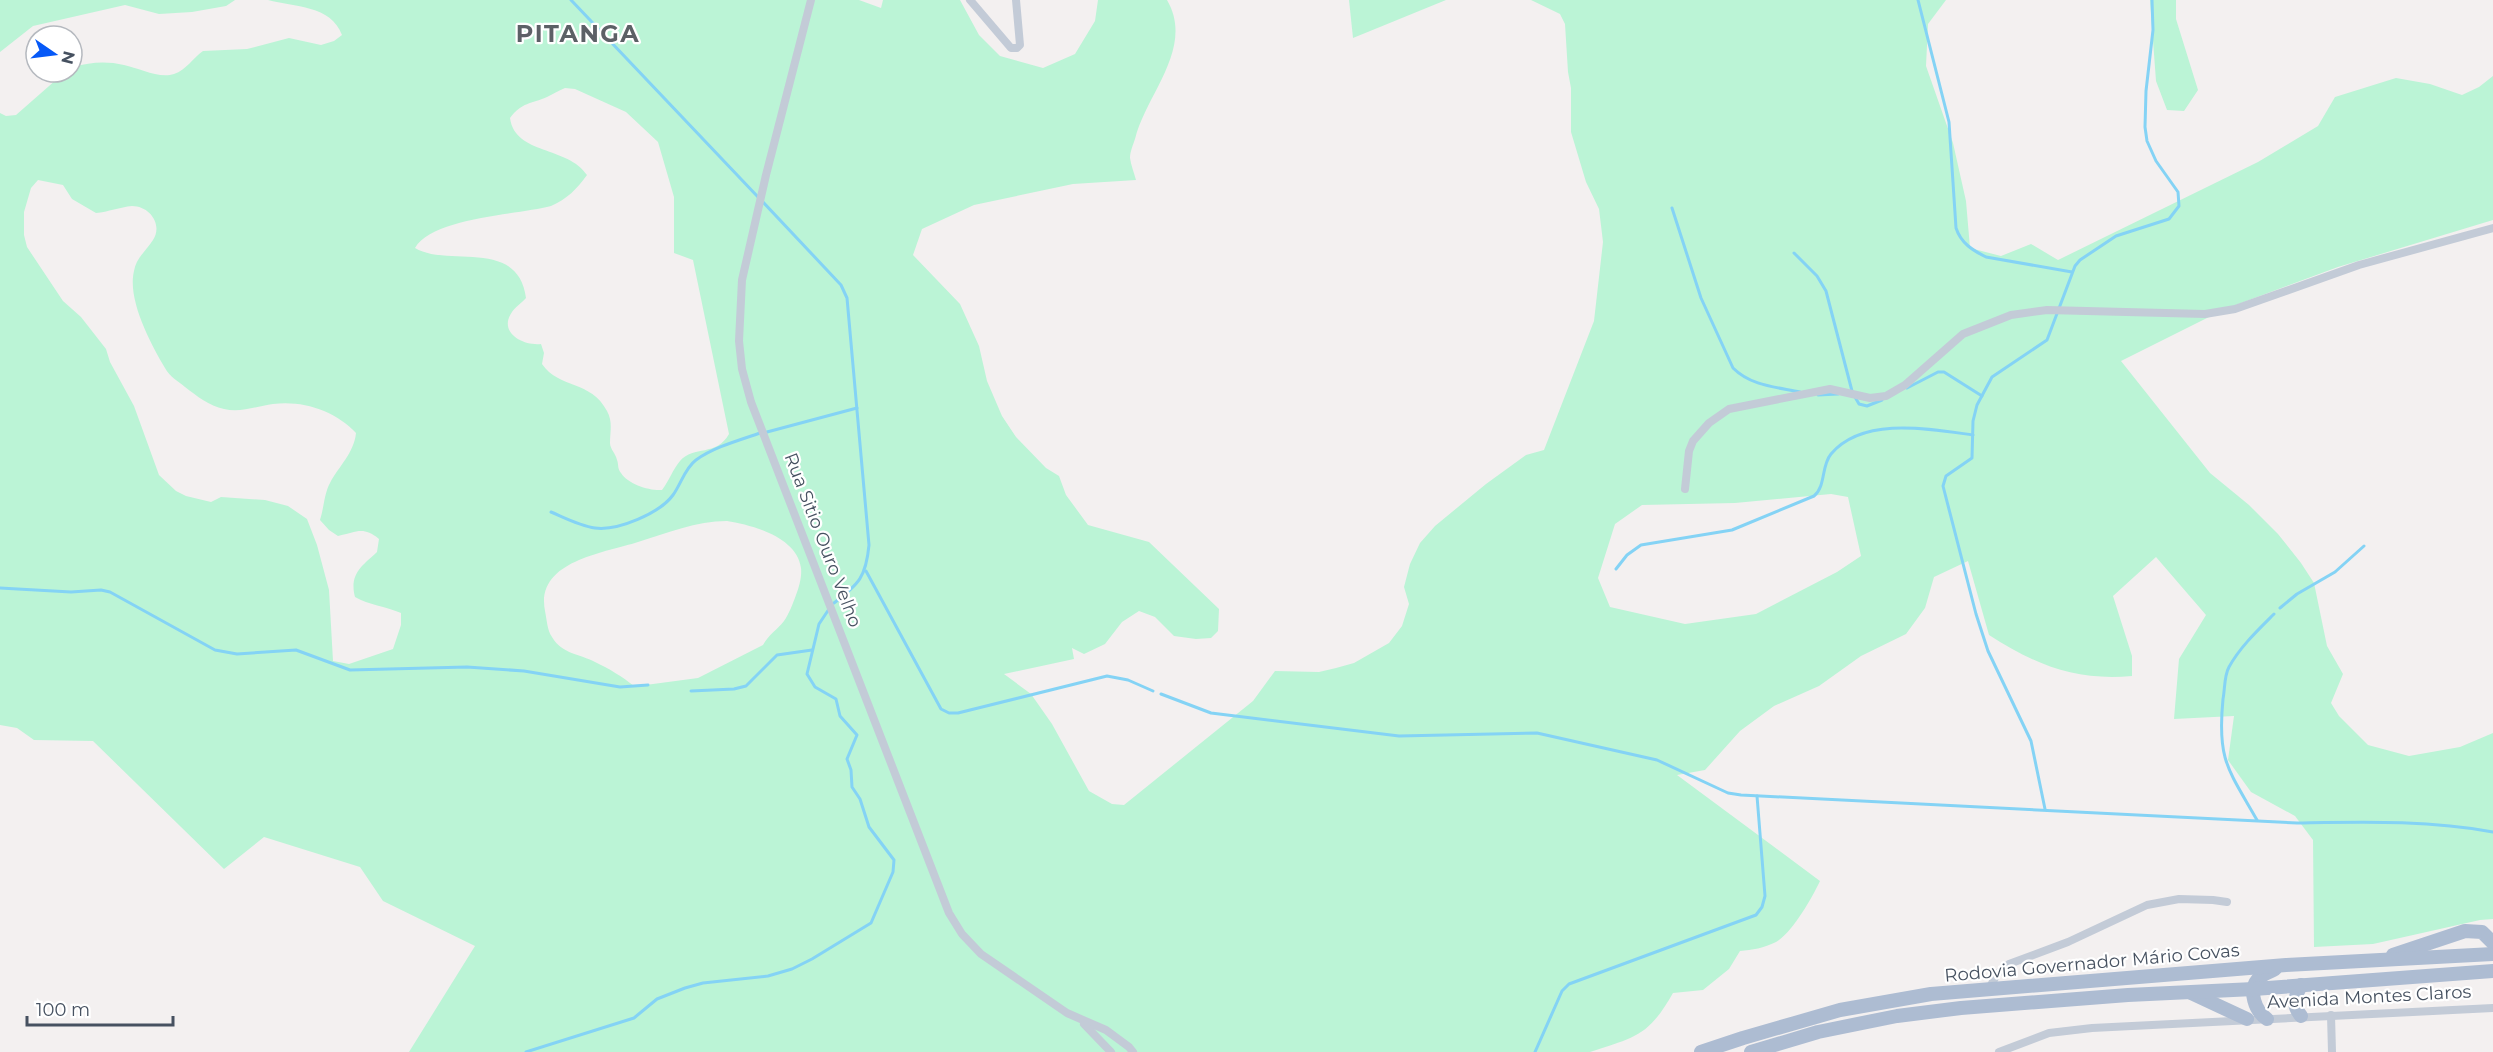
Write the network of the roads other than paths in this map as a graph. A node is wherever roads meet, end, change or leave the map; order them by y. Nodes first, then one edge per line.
1 (812, 0) edge
2 (970, 0) edge
3 (1016, 0) edge
4 (2493, 228) edge
5 (1685, 489) dead end
6 (2227, 902) dead end
7 (2493, 943) edge
8 (2493, 954) edge
9 (2374, 961) junction
10 (2493, 963) edge
11 (2286, 965) junction
12 (2493, 971) edge
13 (2402, 978) junction
14 (2301, 986) junction
15 (1989, 989) junction
16 (2254, 989) junction
17 (2189, 992) junction
18 (2493, 1008) edge
19 (2331, 1015) junction
20 (2301, 1016) junction
21 (2267, 1018) junction
22 (2247, 1019) junction
23 (1082, 1021) junction
24 (1111, 1052) edge
25 (1133, 1052) edge
26 (1701, 1052) edge
27 (1750, 1052) edge
28 (1999, 1052) edge
29 (2332, 1052) edge

1 - 23 street, Rua Sitio Ouro Velho
2 - 3 street
4 - 5 street
6 - 15 street
7 - 9 main road
8 - 9 main road, Rodovia Governador Mário Covas
9 - 11 main road, Rodovia Governador Mário Covas
10 - 13 main road
11 - 15 main road, Rodovia Governador Mário Covas
11 - 16 main road
12 - 13 main road, Rodovia Governador Mário Covas
13 - 14 main road, Rodovia Governador Mário Covas
14 - 16 main road, Rodovia Governador Mário Covas
14 - 20 main road
15 - 26 main road, Rodovia Governador Mário Covas
16 - 17 main road, Rodovia Governador Mário Covas
16 - 21 main road
17 - 22 main road
17 - 27 main road, Rodovia Governador Mário Covas
18 - 19 street, Avenida Montes Claros
19 - 20 street, Avenida Montes Claros
19 - 29 street
20 - 21 street, Avenida Montes Claros
21 - 22 street, Avenida Montes Claros
22 - 28 street, Avenida Montes Claros
23 - 24 street, Rua Sitio Ouro Velho
23 - 25 street, Rua Sitio Ouro Velho

